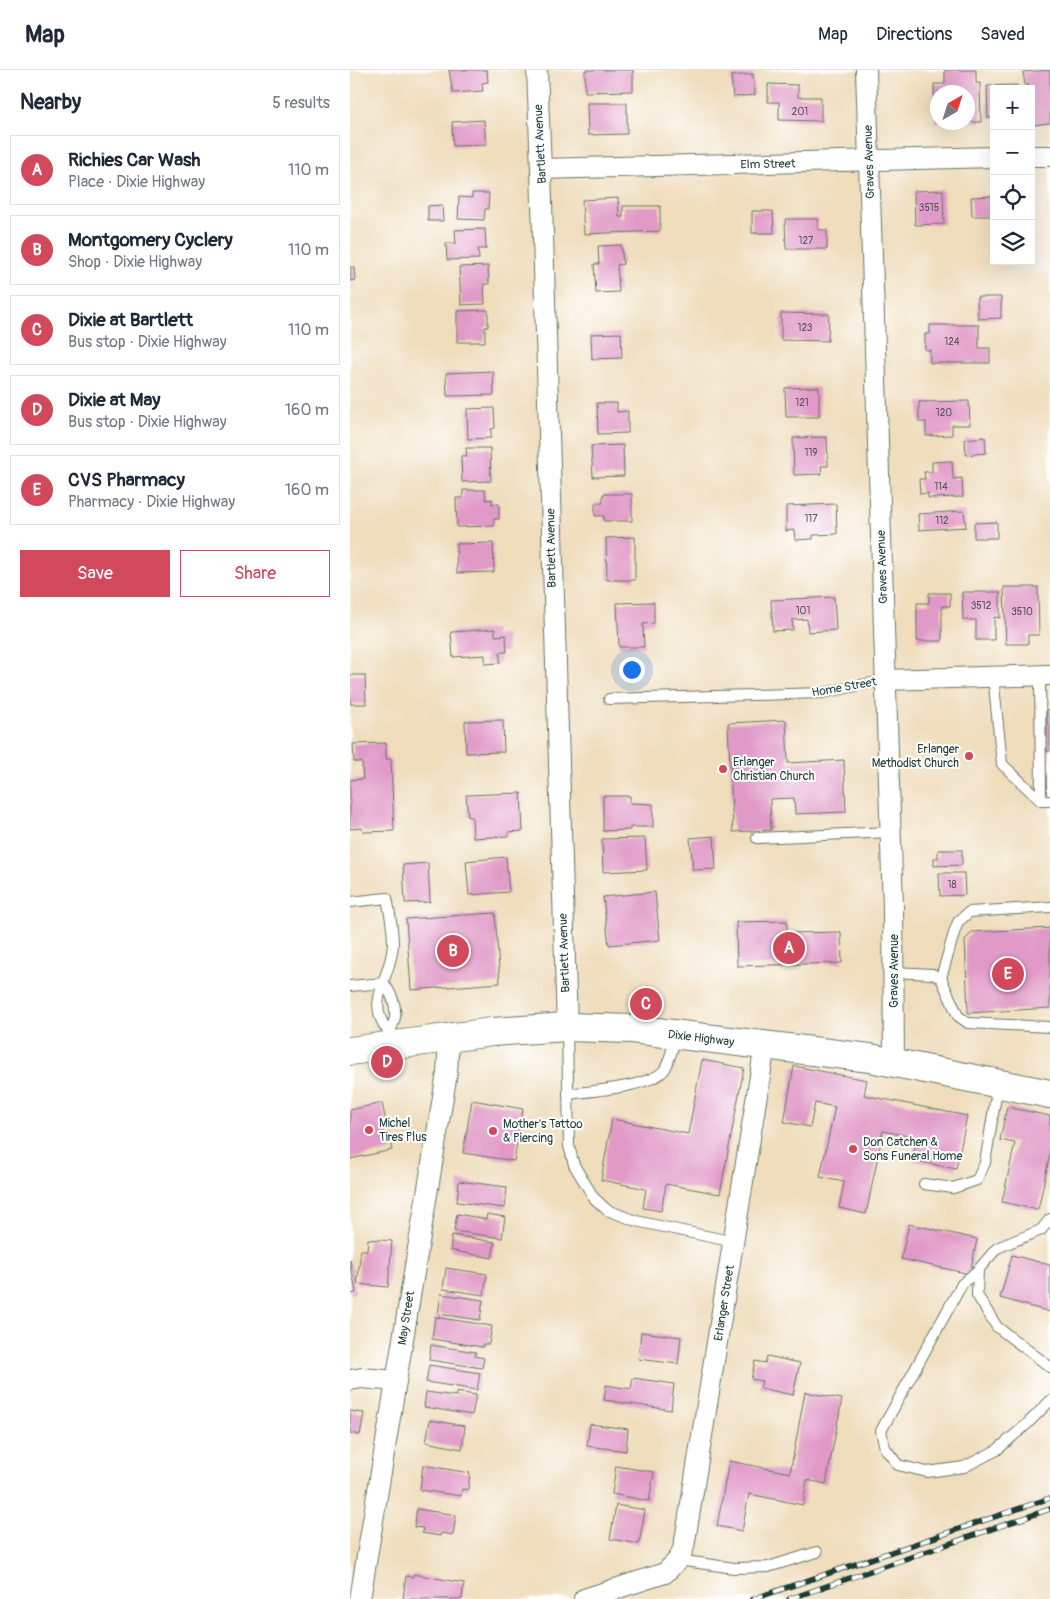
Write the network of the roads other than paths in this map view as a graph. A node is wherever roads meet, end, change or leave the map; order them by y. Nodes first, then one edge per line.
1 (536, 70) edge
2 (866, 70) edge
3 (1035, 156) edge
4 (1050, 156) edge
5 (990, 158) edge
6 (868, 161) junction
7 (542, 169) junction
8 (1045, 675) edge
9 (993, 676) junction
10 (885, 680) junction
11 (609, 699) dead end
12 (1046, 801) edge
13 (890, 832) junction
14 (757, 838) dead end
15 (350, 902) edge
16 (1050, 907) edge
17 (894, 972) junction
18 (941, 978) junction
19 (384, 983) junction
20 (350, 986) edge
21 (567, 1027) junction
22 (1050, 1027) edge
23 (676, 1035) junction
24 (449, 1038) junction
25 (390, 1039) junction
26 (765, 1045) junction
27 (350, 1051) edge
28 (894, 1063) junction
29 (998, 1084) junction
30 (568, 1094) junction
31 (1050, 1094) edge
32 (924, 1184) dead end
33 (1050, 1219) edge
34 (734, 1242) junction
35 (978, 1270) junction
36 (1050, 1367) edge
37 (350, 1380) edge
38 (396, 1381) junction
39 (1050, 1401) edge
40 (817, 1552) dead end
41 (678, 1560) junction
42 (360, 1599) edge
43 (584, 1599) edge

1 - 7 street, Bartlett Avenue
2 - 6 street, Graves Avenue
3 - 4 street
5 - 6 street, Elm Street
6 - 7 street, Elm Street
6 - 10 street, Graves Avenue
7 - 21 street, Bartlett Avenue
8 - 9 street, Home Street
8 - 12 lane
9 - 10 street, Home Street
9 - 12 lane
10 - 11 lane, Home Street
10 - 13 street, Graves Avenue
13 - 14 lane
13 - 17 street, Graves Avenue
15 - 19 lane
16 - 18 lane
17 - 18 lane
17 - 28 street, Graves Avenue
18 - 22 lane
19 - 20 lane
19 - 25 lane
19 - 25 lane
21 - 23 main road, Dixie Highway
21 - 24 main road, Dixie Highway
21 - 30 lane
23 - 26 main road, Dixie Highway
23 - 30 lane
24 - 25 main road, Dixie Highway
24 - 38 street, May Street
25 - 27 main road, Dixie Highway
26 - 28 main road, Dixie Highway
26 - 34 street, Erlanger Street
28 - 29 main road, Dixie Highway
29 - 31 main road, Dixie Highway
29 - 32 lane
30 - 34 lane
33 - 35 lane
34 - 41 street, Erlanger Street
35 - 36 lane
35 - 39 lane
37 - 38 street
38 - 42 street, May Street
40 - 41 lane
41 - 43 street

